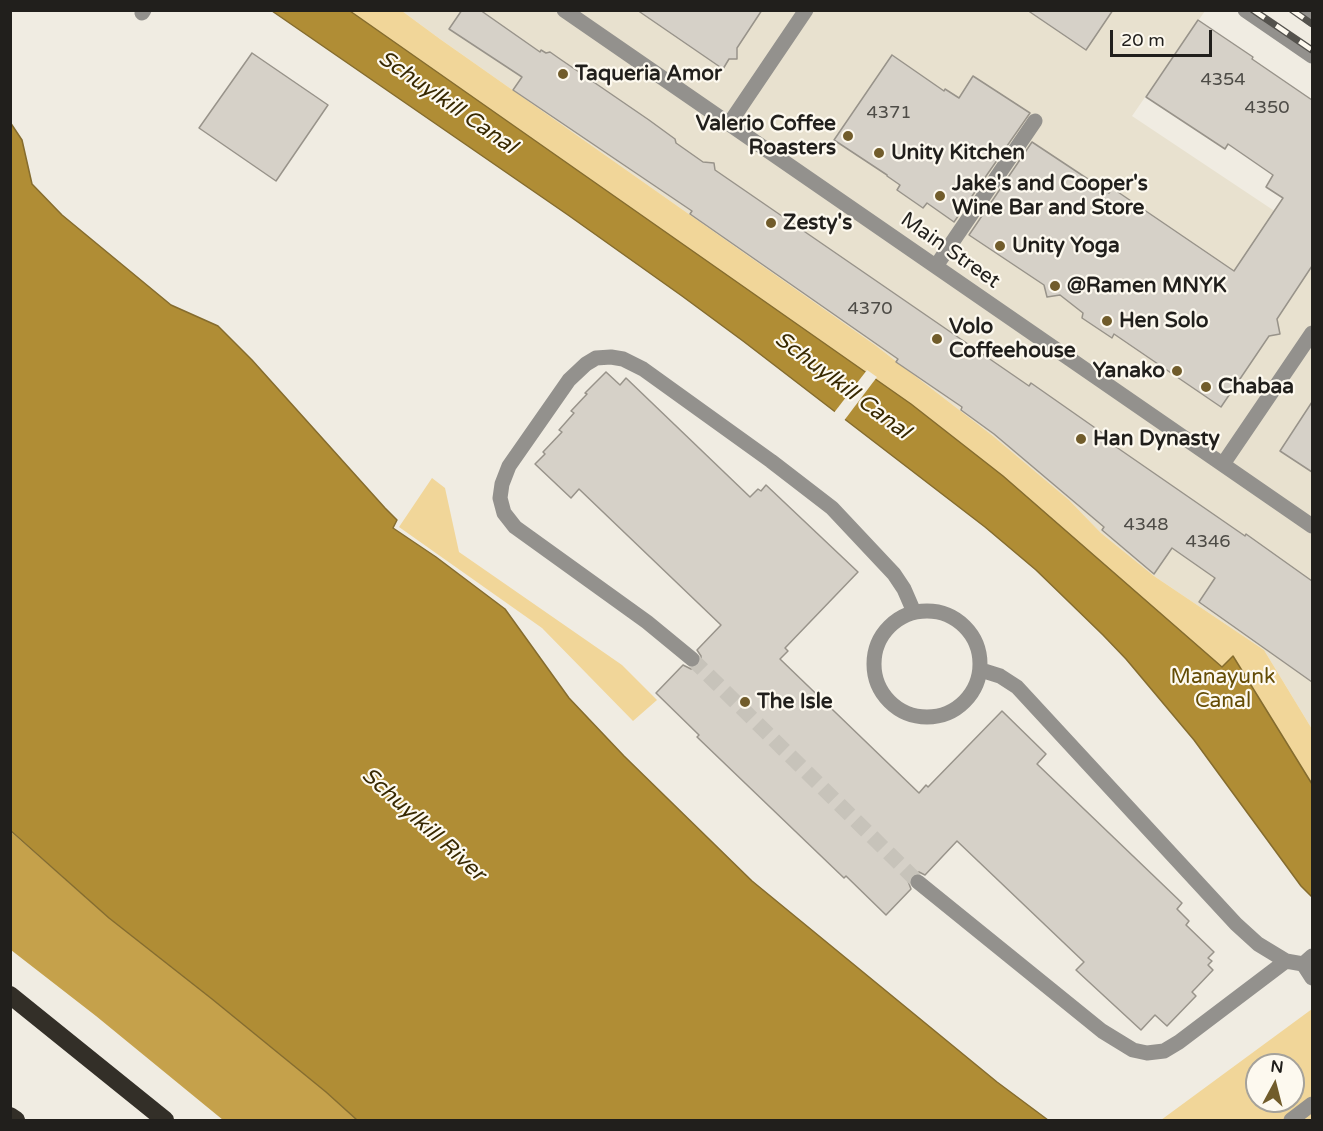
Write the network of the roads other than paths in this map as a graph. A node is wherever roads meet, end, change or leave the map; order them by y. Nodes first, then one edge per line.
1 (564, 10) edge
2 (806, 10) edge
3 (1245, 10) edge
4 (1300, 10) edge
5 (1312, 19) edge
6 (1312, 56) edge
7 (1035, 121) dead end
8 (729, 124) junction
9 (936, 266) junction
10 (1312, 333) edge
11 (1223, 464) junction
12 (1312, 526) edge
13 (914, 612) junction
14 (692, 659) tunnel mouth
15 (981, 670) junction
16 (918, 882) tunnel mouth
17 (1308, 960) edge
18 (1286, 961) junction
19 (1312, 978) edge
20 (10, 995) edge
21 (1312, 1104) edge
22 (10, 1116) edge
23 (16, 1120) edge
24 (165, 1120) edge
25 (1291, 1120) edge

1 - 8 street, Main Street
2 - 8 street
3 - 6 street
4 - 5 street
7 - 9 street
8 - 9 street, Main Street
9 - 11 street, Main Street
10 - 11 street
11 - 12 street, Main Street
13 - 14 street
13 - 15 street
13 - 15 street
15 - 18 street
16 - 18 street
17 - 18 street
17 - 19 street
20 - 24 highway
21 - 25 street
22 - 23 highway

